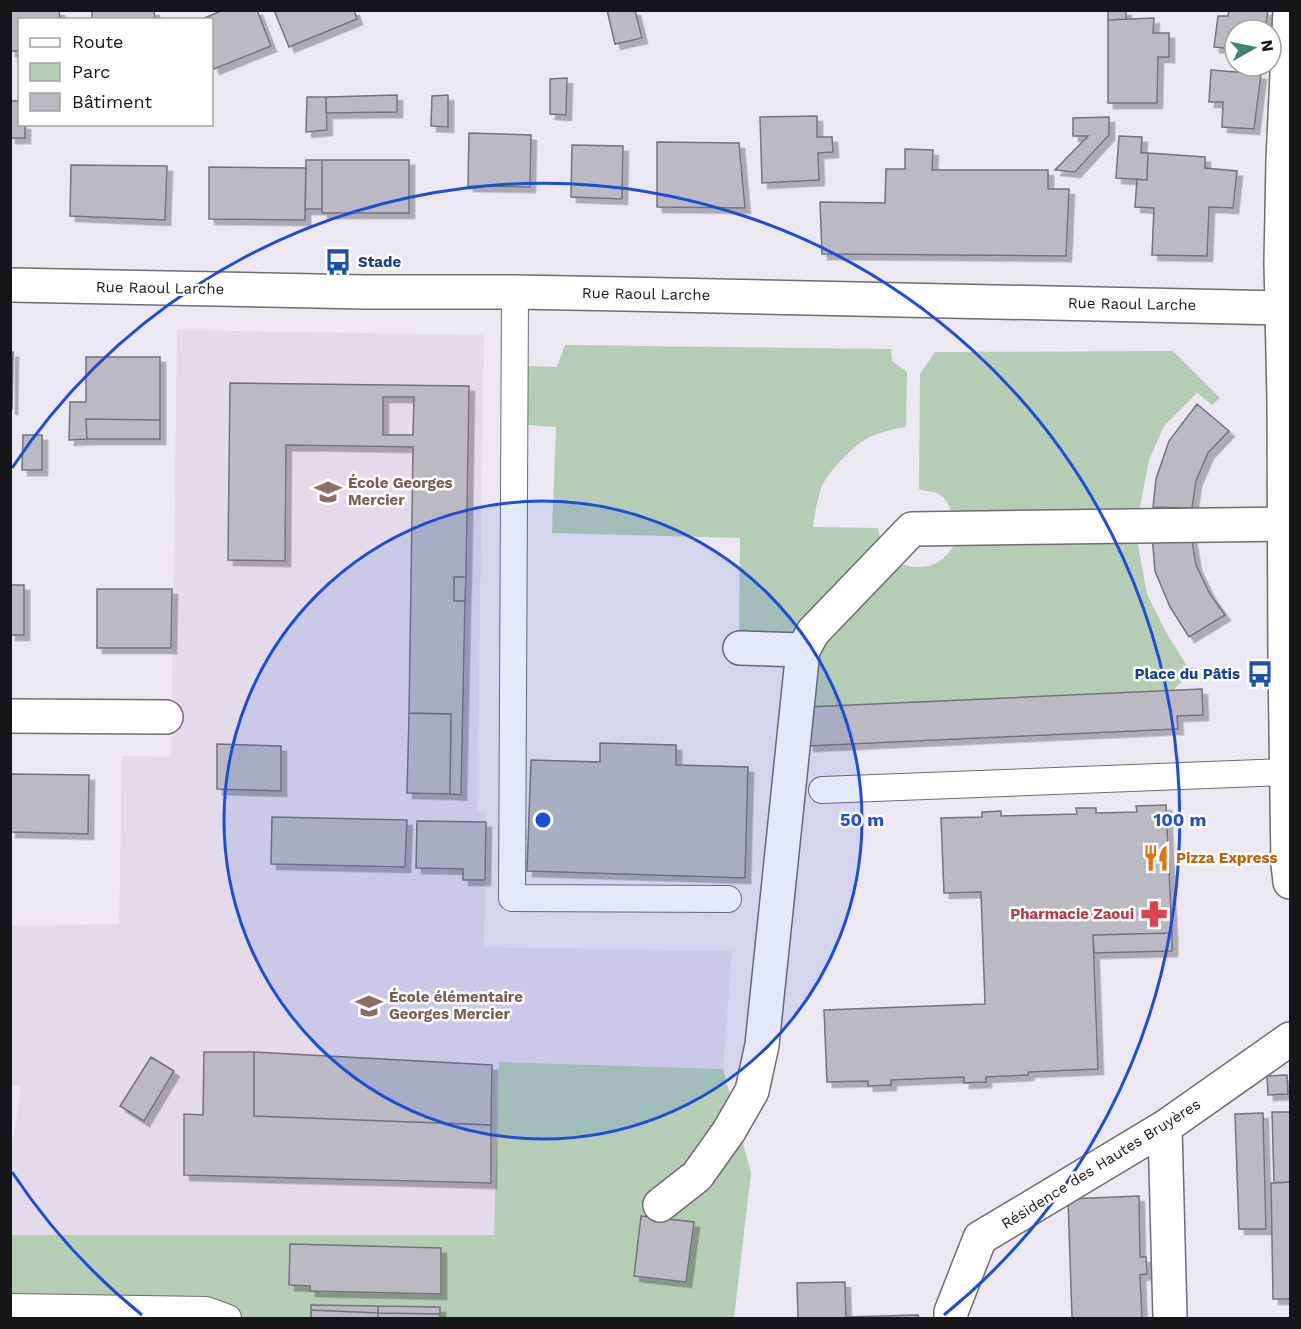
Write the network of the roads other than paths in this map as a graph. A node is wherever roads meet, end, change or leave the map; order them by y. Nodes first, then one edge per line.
1 (1290, 10) edge
2 (1286, 263) edge
3 (10, 285) edge
4 (515, 292) junction
5 (1282, 308) junction
6 (1285, 524) junction
7 (740, 648) dead end
8 (803, 650) junction
9 (10, 716) edge
10 (166, 717) dead end
11 (1287, 772) junction
12 (822, 790) dead end
13 (1290, 882) edge
14 (728, 899) dead end
15 (1290, 1039) edge
16 (1165, 1127) junction
17 (660, 1206) dead end
18 (10, 1307) edge
19 (228, 1318) edge
20 (951, 1318) edge
21 (1170, 1318) edge

1 - 2 street
2 - 5 street
3 - 4 street, Rue Raoul Larche
4 - 5 street, Rue Raoul Larche
4 - 14 lane
5 - 6 street
6 - 8 street
6 - 11 street
7 - 8 street
8 - 17 street
9 - 10 street
11 - 12 lane
11 - 13 street
15 - 16 street, Résidence des Hautes Bruyères
16 - 20 street, Résidence des Hautes Bruyères
16 - 21 street
18 - 19 lane

